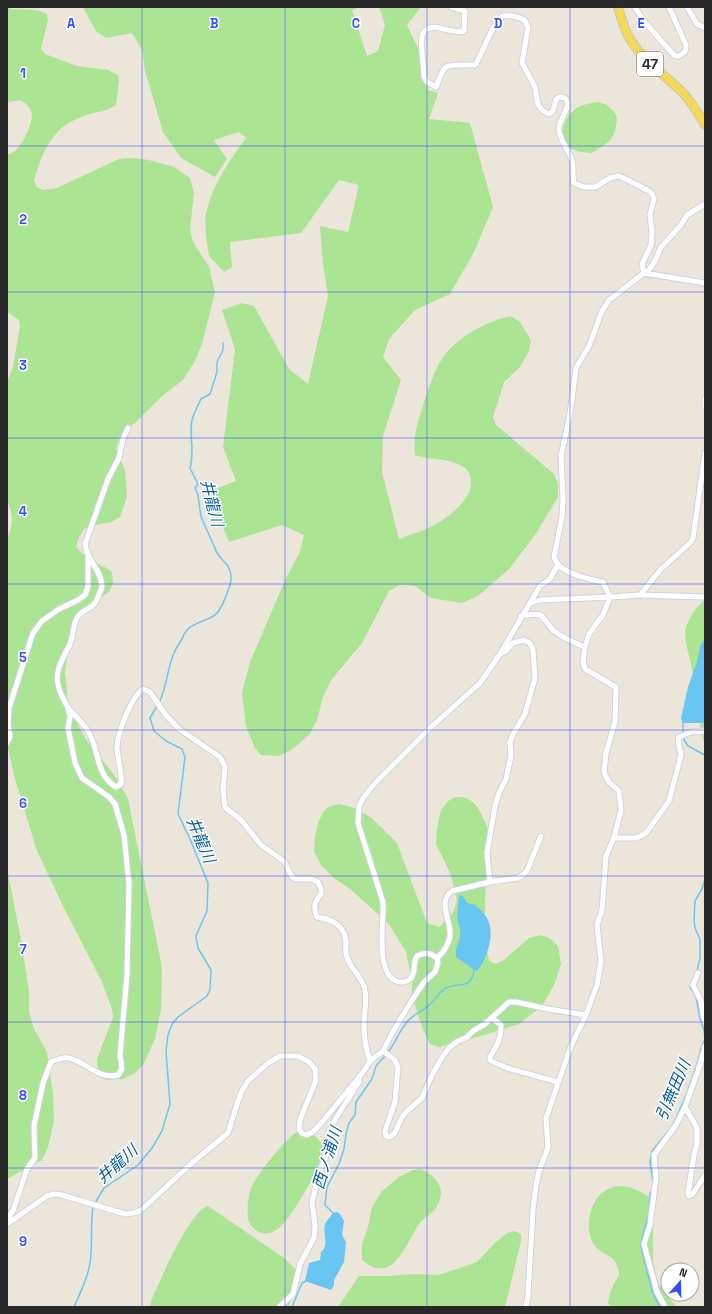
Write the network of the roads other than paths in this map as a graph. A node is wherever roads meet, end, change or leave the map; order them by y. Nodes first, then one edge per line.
1 (451, 7) edge
2 (618, 7) edge
3 (636, 7) edge
4 (669, 7) edge
5 (687, 7) edge
6 (705, 28) edge
7 (705, 125) edge
8 (705, 204) edge
9 (646, 273) junction
10 (705, 283) edge
11 (705, 398) edge
12 (705, 407) edge
13 (128, 428) dead end
14 (705, 453) edge
15 (88, 556) junction
16 (558, 564) junction
17 (640, 595) junction
18 (610, 597) junction
19 (705, 597) edge
20 (530, 604) junction
21 (521, 616) junction
22 (585, 647) junction
23 (500, 654) junction
24 (68, 708) junction
25 (705, 731) edge
26 (7, 743) edge
27 (541, 836) dead end
28 (614, 838) junction
29 (490, 882) junction
30 (437, 958) junction
31 (698, 973) dead end
32 (586, 1015) junction
33 (493, 1019) junction
34 (705, 1022) edge
35 (705, 1046) edge
36 (384, 1051) junction
37 (370, 1061) junction
38 (359, 1076) junction
39 (558, 1082) junction
40 (685, 1107) junction
41 (705, 1175) edge
42 (7, 1220) edge
43 (7, 1224) edge
44 (280, 1307) edge
45 (526, 1307) edge
46 (665, 1307) edge

1 - 9 street
2 - 7 main road, 47
3 - 4 street
5 - 6 street
8 - 9 street
9 - 10 street
9 - 16 street
11 - 12 street
13 - 15 street
14 - 17 street
15 - 24 street
15 - 26 street
16 - 18 street
16 - 20 street
17 - 18 street
17 - 19 street
18 - 20 street
18 - 22 street
20 - 21 street
21 - 22 street
21 - 23 street
22 - 28 street
23 - 29 street
23 - 30 street
24 - 37 street
24 - 42 street
25 - 28 street
27 - 29 street
28 - 32 street
29 - 30 street
30 - 36 street
31 - 34 street
32 - 33 street
32 - 39 street
33 - 36 street
33 - 39 street
35 - 40 street
36 - 37 street
37 - 38 street
38 - 43 street
38 - 44 street
39 - 45 street
40 - 41 street
40 - 46 street

